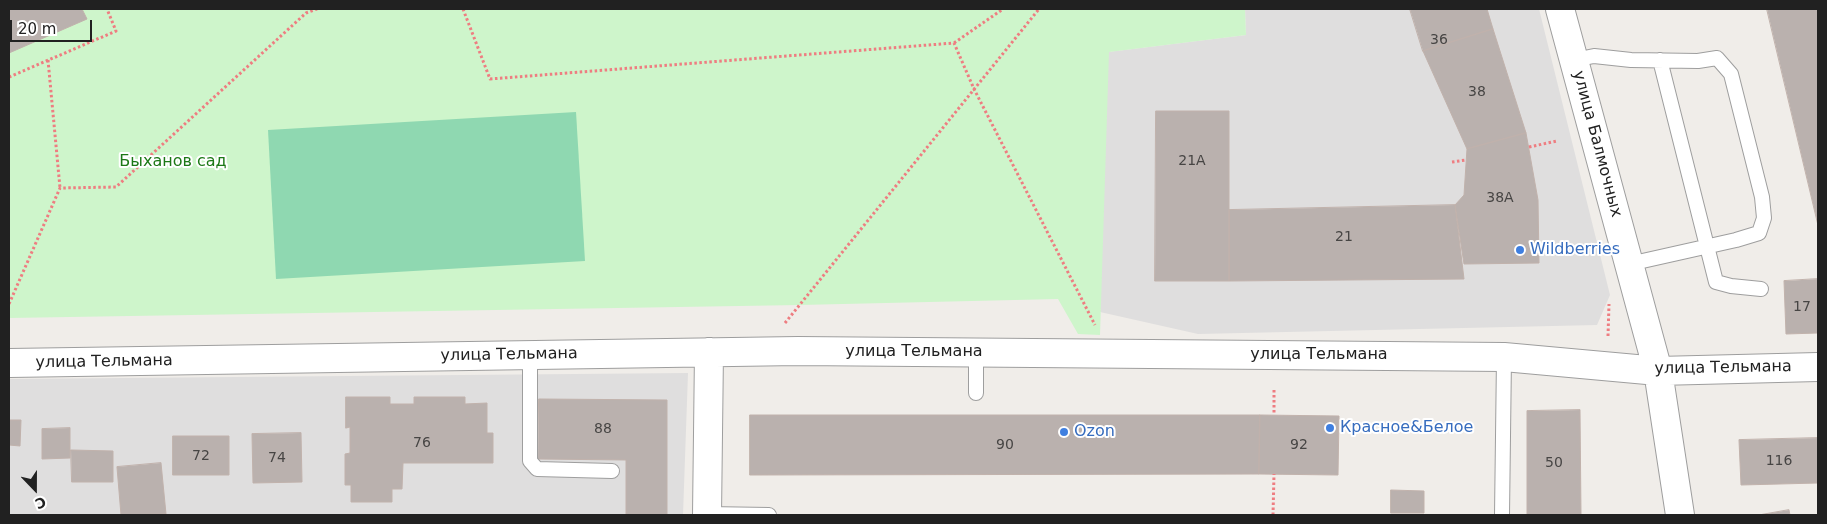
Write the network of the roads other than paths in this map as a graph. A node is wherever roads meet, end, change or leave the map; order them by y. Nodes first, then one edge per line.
1 (1560, 9) edge
2 (1574, 60) junction
3 (1660, 60) junction
4 (1706, 246) junction
5 (1629, 264) junction
6 (1761, 289) dead end
7 (709, 352) junction
8 (976, 352) junction
9 (530, 355) junction
10 (1504, 356) junction
11 (9, 363) edge
12 (1818, 367) edge
13 (1658, 370) junction
14 (976, 393) dead end
15 (612, 471) dead end
16 (707, 515) edge
17 (769, 515) edge
18 (1502, 515) edge
19 (1680, 515) edge

1 - 2 street, улица Балмочных
2 - 3 lane
2 - 5 street, улица Балмочных
3 - 4 lane
3 - 4 lane
4 - 5 lane
4 - 6 lane
5 - 13 street, улица Балмочных
7 - 8 street, улица Тельмана
7 - 9 street, улица Тельмана
7 - 16 street
8 - 10 street, улица Тельмана
8 - 14 lane
9 - 11 street, улица Тельмана
9 - 15 lane
10 - 13 street, улица Тельмана
10 - 18 lane
12 - 13 street, улица Тельмана
13 - 19 street, улица Балмочных
16 - 17 lane

